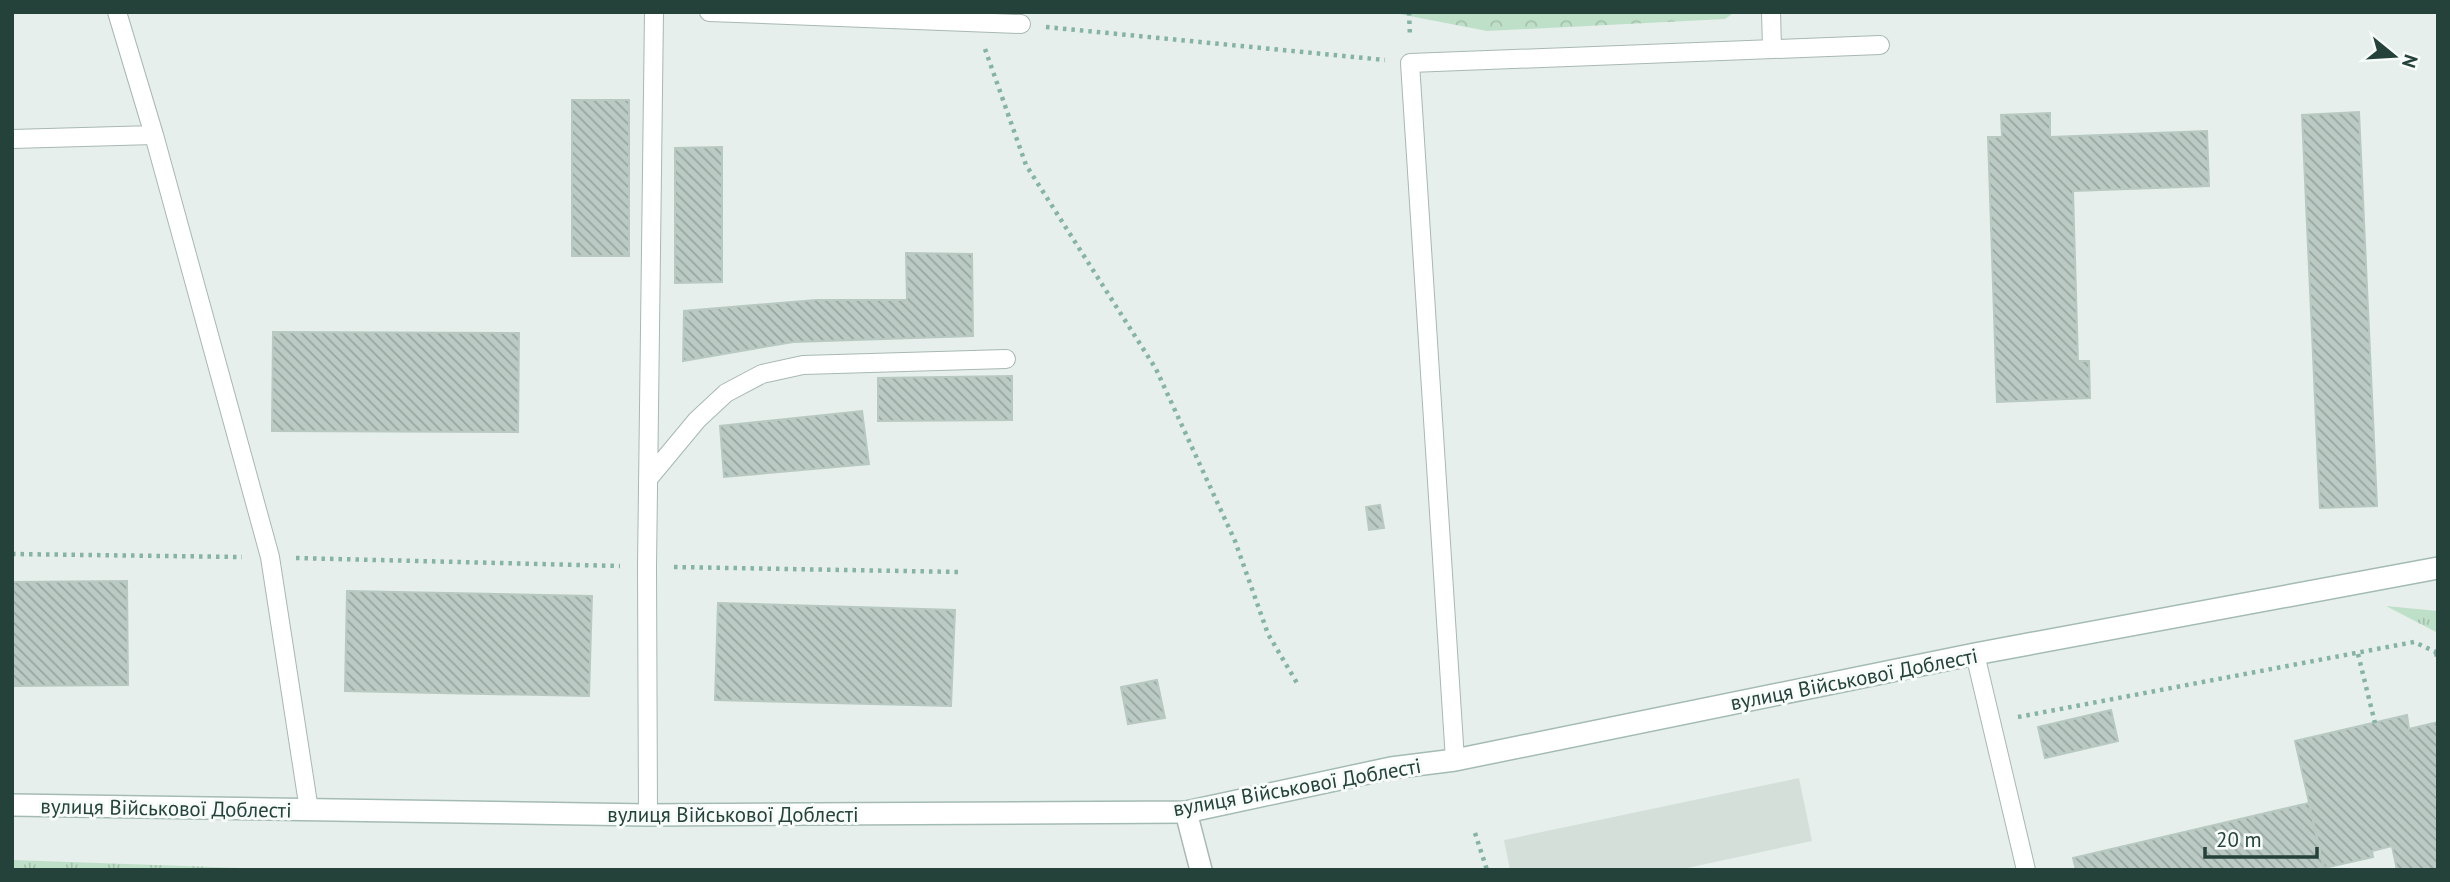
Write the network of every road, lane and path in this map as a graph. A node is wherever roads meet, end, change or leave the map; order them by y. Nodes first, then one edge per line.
1 (117, 12) edge
2 (654, 12) edge
3 (709, 12) edge
4 (1771, 12) edge
5 (975, 22) junction
6 (1021, 24) joint
7 (1880, 46) dead end
8 (1772, 48) junction
9 (1410, 63) junction
10 (154, 135) junction
11 (12, 139) edge
12 (1006, 359) dead end
13 (648, 479) junction
14 (12, 554) edge
15 (270, 557) junction
16 (647, 567) junction
17 (2438, 568) edge
18 (960, 572) dead end
19 (2437, 653) edge
20 (1975, 654) junction
21 (2358, 654) junction
22 (2438, 661) edge
23 (1297, 683) dead end
24 (1992, 722) junction
25 (2375, 723) dead end
26 (1455, 760) junction
27 (12, 805) edge
28 (309, 810) junction
29 (1186, 812) junction
30 (648, 815) junction
31 (1475, 833) dead end
32 (1201, 870) edge
33 (1487, 870) edge
34 (2026, 870) edge

1 - 10 lane
2 - 13 lane
3 - 5 lane
4 - 8 lane
5 - 6 lane
5 - 23 path
6 - 9 path
7 - 8 lane
8 - 9 lane
9 - 26 lane
10 - 11 lane
10 - 15 lane
12 - 13 lane
13 - 16 lane
14 - 15 path
15 - 16 path
15 - 28 lane
16 - 18 path
16 - 30 lane
17 - 20 street, вулиця Військової Доблесті
19 - 21 path
19 - 22 path
20 - 24 lane
20 - 26 street, вулиця Військової Доблесті
21 - 24 path
21 - 25 path
24 - 34 lane
26 - 29 street, вулиця Військової Доблесті
27 - 28 street, вулиця Військової Доблесті
28 - 30 street, вулиця Військової Доблесті
29 - 30 street, вулиця Військової Доблесті
29 - 32 street
31 - 33 path

